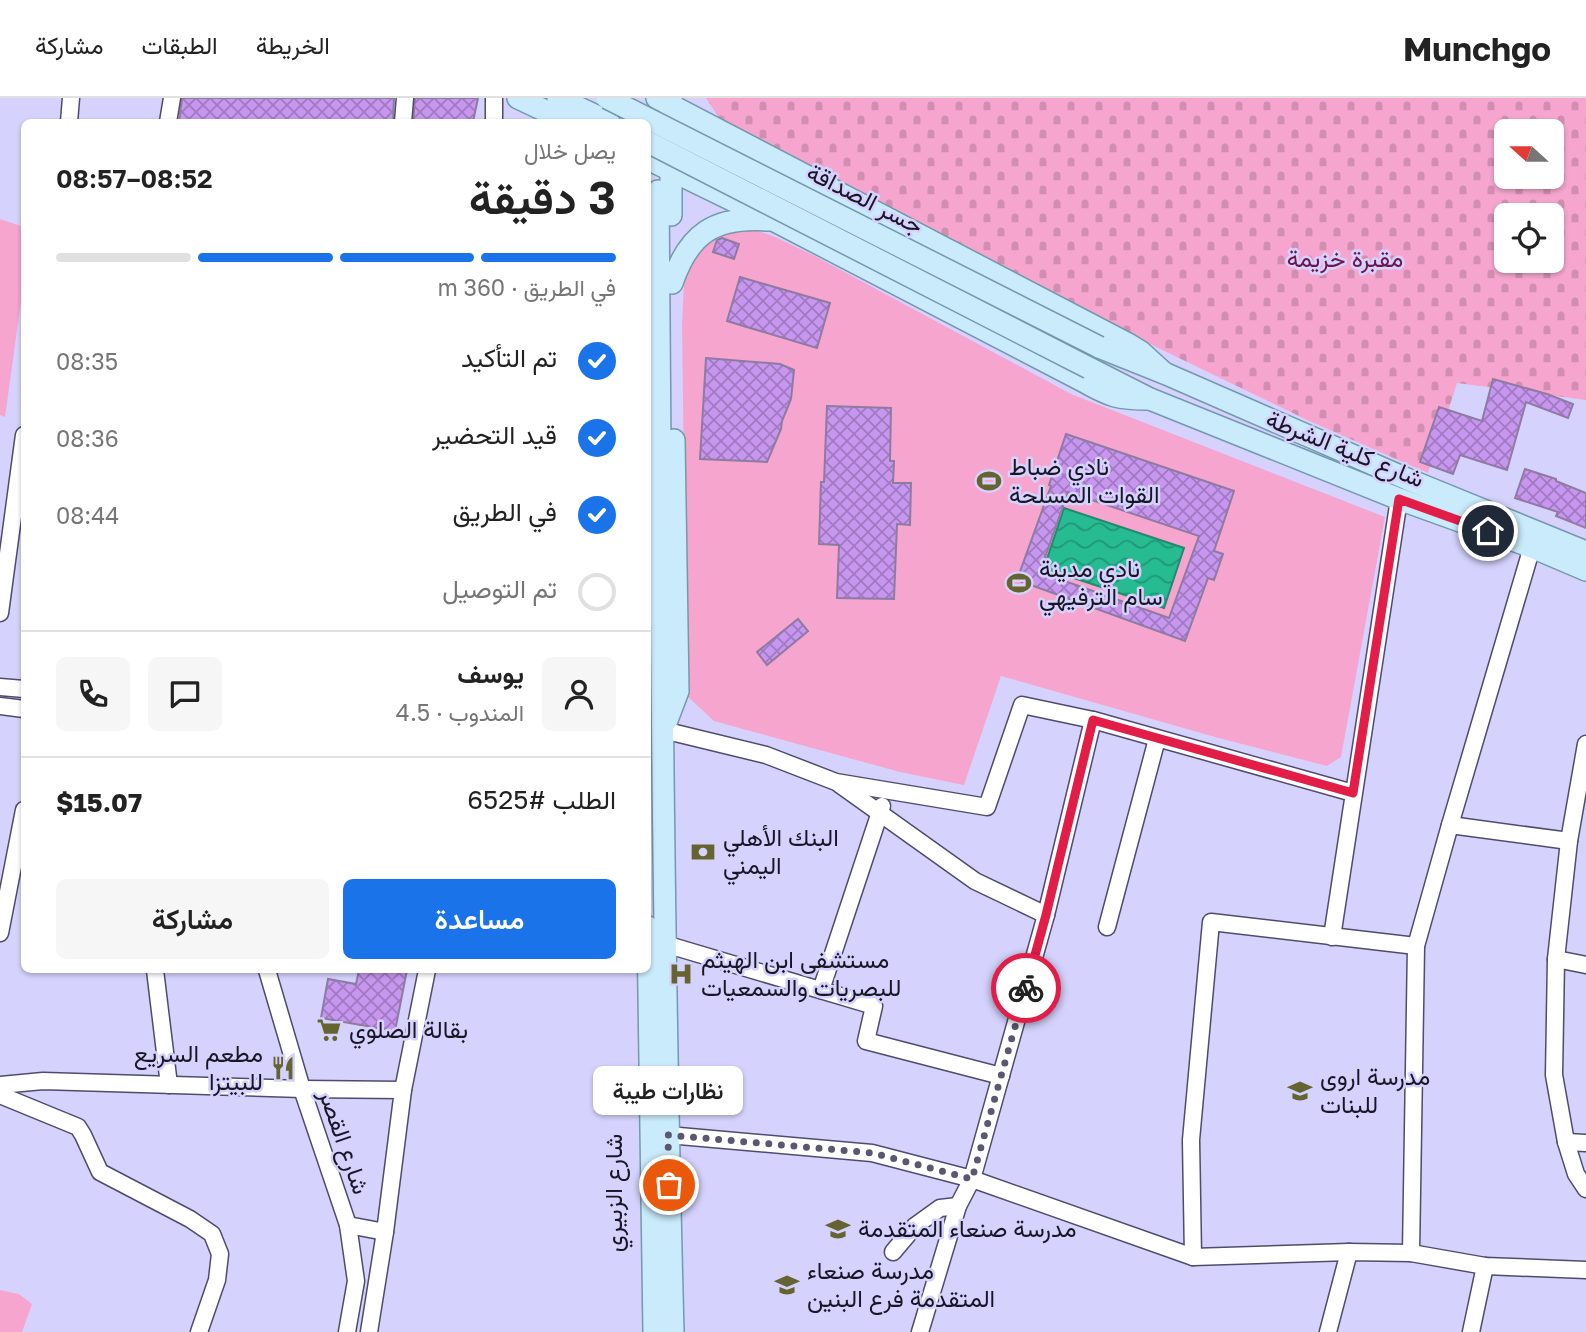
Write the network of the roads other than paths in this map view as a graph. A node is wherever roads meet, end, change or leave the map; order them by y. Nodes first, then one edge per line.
1 (71, 98) edge
2 (172, 98) edge
3 (405, 98) edge
4 (495, 98) edge
5 (518, 98) edge
6 (558, 98) edge
7 (607, 98) edge
8 (616, 98) edge
9 (628, 98) edge
10 (667, 100) edge
11 (69, 119) edge
12 (168, 119) edge
13 (402, 119) edge
14 (494, 119) edge
15 (563, 119) edge
16 (602, 119) edge
17 (617, 119) edge
18 (642, 119) edge
19 (648, 119) edge
20 (649, 119) edge
21 (651, 120) edge
22 (651, 135) edge
23 (651, 144) edge
24 (651, 160) edge
25 (672, 171) junction
26 (658, 191) dead end
27 (775, 221) junction
28 (672, 282) junction
29 (1099, 347) joint
30 (1089, 368) joint
31 (1164, 373) junction
32 (1150, 399) junction
33 (21, 466) edge
34 (1399, 499) junction
35 (1531, 547) junction
36 (1586, 552) edge
37 (1586, 570) edge
38 (0, 613) edge
39 (0, 687) edge
40 (21, 689) edge
41 (0, 706) edge
42 (21, 709) edge
43 (1093, 720) junction
44 (663, 730) junction
45 (1157, 739) junction
46 (1586, 744) edge
47 (835, 782) junction
48 (885, 790) junction
49 (1353, 793) junction
50 (881, 814) junction
51 (21, 825) edge
52 (1450, 825) junction
53 (1569, 841) junction
54 (1046, 915) junction
55 (1107, 928) dead end
56 (0, 933) edge
57 (1332, 937) junction
58 (665, 944) junction
59 (1416, 946) junction
60 (1556, 959) junction
61 (1586, 965) edge
62 (156, 973) edge
63 (268, 973) edge
64 (426, 973) edge
65 (637, 973) edge
66 (649, 973) edge
67 (821, 990) junction
68 (1001, 1076) junction
69 (0, 1085) edge
70 (169, 1085) junction
71 (302, 1089) junction
72 (403, 1090) junction
73 (0, 1095) edge
74 (668, 1135) junction
75 (1566, 1142) junction
76 (1586, 1143) edge
77 (972, 1179) junction
78 (1586, 1189) edge
79 (958, 1206) junction
80 (348, 1225) junction
81 (384, 1232) junction
82 (893, 1252) dead end
83 (1349, 1252) junction
84 (1411, 1253) junction
85 (1193, 1257) junction
86 (1485, 1266) junction
87 (1586, 1270) edge
88 (199, 1332) edge
89 (347, 1332) edge
90 (369, 1332) edge
91 (640, 1332) edge
92 (654, 1332) edge
93 (673, 1332) edge
94 (920, 1332) edge
95 (1328, 1332) edge
96 (1471, 1332) edge

1 - 11 street
2 - 12 street
3 - 13 street
4 - 14 street
5 - 15 main road
6 - 16 main road
7 - 19 main road, جسر الصداقة, bridge
8 - 17 main road
9 - 18 main road
10 - 20 main road
10 - 25 main road
10 - 31 main road
21 - 29 main road, جسر الصداقة, bridge
22 - 25 main road
23 - 30 main road, جسر الصداقة, bridge
24 - 25 main road
25 - 27 main road
25 - 28 main road
26 - 44 main road
27 - 28 main road
27 - 32 main road
28 - 44 main road
29 - 31 main road, شارع كلية الشرطة
30 - 32 main road, شارع كلية الشرطة
31 - 36 main road, شارع كلية الشرطة
32 - 34 main road, شارع كلية الشرطة
33 - 38 street
34 - 35 main road, شارع كلية الشرطة
34 - 49 street
35 - 37 main road, شارع كلية الشرطة
35 - 52 street
39 - 40 street
41 - 42 street
43 - 45 street
43 - 48 street
43 - 54 street
44 - 47 street
44 - 58 main road
45 - 49 street
45 - 55 street
46 - 53 street
47 - 48 street
47 - 50 street
48 - 50 street
49 - 57 street
50 - 54 street
50 - 67 street
51 - 56 street
52 - 53 street
52 - 59 street
53 - 60 street
54 - 68 street
57 - 59 street
57 - 85 street
58 - 67 street
58 - 74 main road
59 - 84 street
60 - 61 street
60 - 75 street
62 - 70 street
63 - 71 street, شارع القصر
64 - 72 street, شارع القصر
65 - 91 main road, شارع الزبيري
66 - 92 main road, شارع الزبيري
67 - 68 street
68 - 77 street
69 - 70 street
70 - 71 street
71 - 72 street
71 - 80 street, شارع القصر
72 - 81 street, شارع القصر
73 - 88 street
74 - 77 street
74 - 93 main road
75 - 76 street
75 - 78 street
77 - 79 street
77 - 85 street
79 - 82 street
79 - 94 street
80 - 81 street
80 - 89 street, شارع القصر
81 - 90 street, شارع القصر
83 - 84 street
83 - 85 street
83 - 95 street
84 - 86 street
86 - 87 street
86 - 96 street

